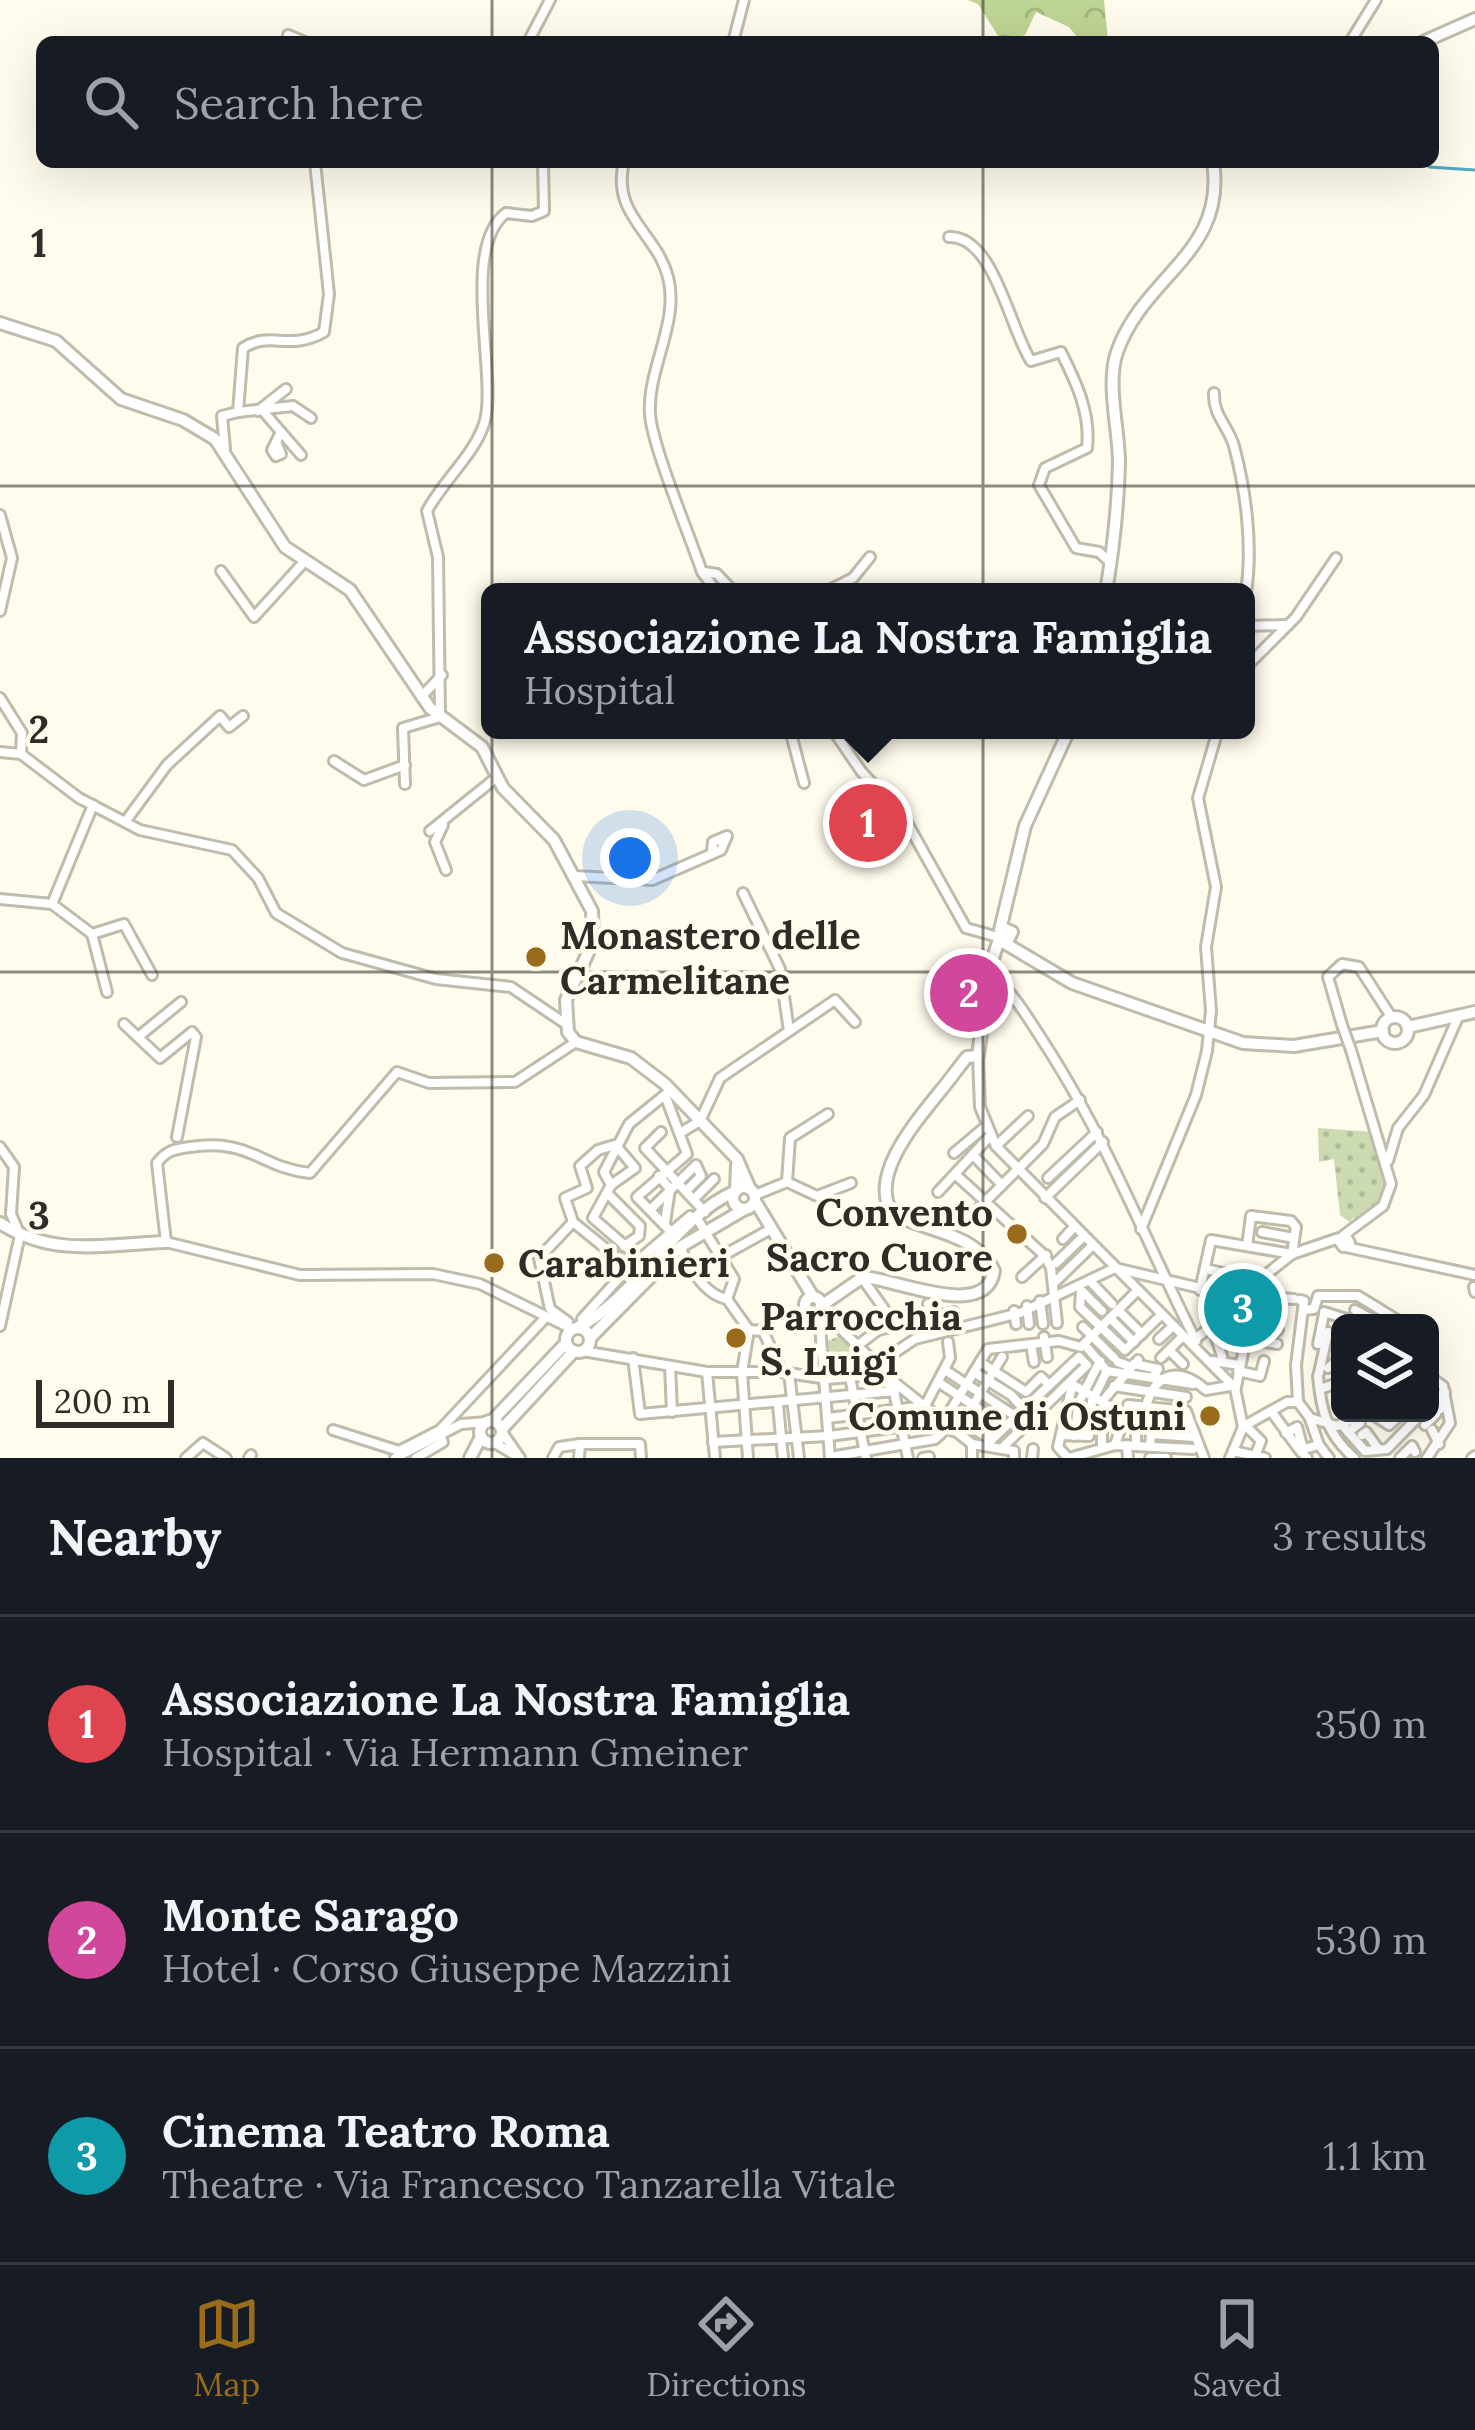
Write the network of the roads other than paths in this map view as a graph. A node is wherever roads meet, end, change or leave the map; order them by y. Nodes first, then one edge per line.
1 (550, 0) edge
2 (744, 0) edge
3 (1376, 0) edge
4 (1475, 20) edge
5 (531, 36) edge
6 (735, 36) edge
7 (1354, 36) edge
8 (1437, 36) edge
9 (316, 168) edge
10 (543, 168) edge
11 (624, 168) edge
12 (1213, 168) edge
13 (949, 237) dead end
14 (0, 323) edge
15 (286, 389) dead end
16 (1214, 393) dead end
17 (260, 411) junction
18 (238, 412) junction
19 (311, 418) dead end
20 (225, 450) junction
21 (301, 455) dead end
22 (0, 515) edge
23 (871, 557) dead end
24 (1336, 557) dead end
25 (304, 562) junction
26 (1111, 563) junction
27 (221, 571) dead end
28 (702, 572) junction
29 (710, 583) edge
30 (726, 583) edge
31 (844, 583) edge
32 (1108, 583) edge
33 (1247, 583) edge
34 (0, 610) edge
35 (1289, 625) junction
36 (1255, 626) edge
37 (1255, 658) edge
38 (442, 679) junction
39 (425, 696) junction
40 (0, 698) edge
41 (243, 716) dead end
42 (440, 717) junction
43 (792, 739) edge
44 (838, 739) edge
45 (1066, 739) edge
46 (1215, 739) edge
47 (0, 752) edge
48 (21, 754) junction
49 (334, 761) dead end
50 (405, 765) junction
51 (497, 777) junction
52 (804, 783) dead end
53 (405, 784) dead end
54 (93, 806) junction
55 (125, 823) junction
56 (443, 823) junction
57 (430, 831) dead end
58 (712, 851) dead end
59 (446, 869) dead end
60 (572, 876) junction
61 (743, 893) dead end
62 (0, 899) edge
63 (52, 904) junction
64 (92, 934) junction
65 (1002, 938) junction
66 (989, 971) junction
67 (152, 975) dead end
68 (106, 992) dead end
69 (181, 1002) dead end
70 (1470, 1011) edge
71 (1392, 1018) junction
72 (563, 1022) junction
73 (855, 1022) dead end
74 (124, 1024) dead end
75 (1408, 1027) junction
76 (1383, 1031) junction
77 (789, 1032) junction
78 (1208, 1033) junction
79 (138, 1037) junction
80 (576, 1042) junction
81 (978, 1056) junction
82 (668, 1093) junction
83 (1080, 1100) junction
84 (829, 1114) dead end
85 (1028, 1116) dead end
86 (700, 1121) junction
87 (661, 1132) dead end
88 (680, 1132) junction
89 (1097, 1132) junction
90 (991, 1136) junction
91 (177, 1137) dead end
92 (1103, 1142) junction
93 (618, 1146) junction
94 (0, 1147) edge
95 (731, 1153) junction
96 (953, 1154) dead end
97 (973, 1155) junction
98 (1388, 1162) junction
99 (1017, 1169) junction
100 (663, 1174) junction
101 (955, 1174) junction
102 (714, 1179) dead end
103 (788, 1182) junction
104 (851, 1183) dead end
105 (674, 1185) junction
106 (1002, 1185) junction
107 (1057, 1185) junction
108 (610, 1189) junction
109 (736, 1191) junction
110 (938, 1192) dead end
111 (692, 1197) junction
112 (1045, 1198) junction
113 (751, 1201) junction
114 (982, 1205) junction
115 (650, 1210) junction
116 (4, 1215) edge
117 (702, 1216) junction
118 (1264, 1218) junction
119 (573, 1222) junction
120 (1074, 1227) junction
121 (771, 1229) junction
122 (1141, 1229) junction
123 (705, 1232) junction
124 (1262, 1232) junction
125 (20, 1235) junction
126 (673, 1235) junction
127 (1083, 1237) junction
128 (1294, 1238) junction
129 (1063, 1239) dead end
130 (1347, 1240) junction
131 (166, 1242) junction
132 (624, 1246) junction
133 (1092, 1246) junction
134 (1246, 1246) junction
135 (1259, 1248) junction
136 (1292, 1254) junction
137 (1046, 1255) junction
138 (722, 1256) junction
139 (644, 1261) junction
140 (1050, 1268) junction
141 (1115, 1268) junction
142 (633, 1270) junction
143 (1210, 1270) dead end
144 (861, 1277) junction
145 (1022, 1277) dead end
146 (1090, 1281) junction
147 (1258, 1281) junction
148 (1171, 1283) junction
149 (1475, 1283) edge
150 (1053, 1284) dead end
151 (1079, 1289) junction
152 (1200, 1290) junction
153 (1138, 1291) junction
154 (1054, 1297) junction
155 (1252, 1298) junction
156 (728, 1299) junction
157 (1040, 1301) junction
158 (1300, 1302) junction
159 (928, 1304) dead end
160 (602, 1305) junction
161 (815, 1305) junction
162 (1115, 1307) junction
163 (1010, 1310) junction
164 (1355, 1310) dead end
165 (954, 1312) dead end
166 (1362, 1314) edge
167 (1388, 1314) edge
168 (1106, 1315) junction
169 (1161, 1315) junction
170 (931, 1318) junction
171 (550, 1319) junction
172 (1331, 1320) edge
173 (1247, 1323) junction
174 (1016, 1324) dead end
175 (1029, 1324) dead end
176 (1043, 1324) dead end
177 (0, 1326) edge
178 (1172, 1326) junction
179 (1083, 1327) dead end
180 (1101, 1327) junction
181 (749, 1330) junction
182 (878, 1330) junction
183 (1278, 1330) dead end
184 (1058, 1332) junction
185 (935, 1334) junction
186 (1142, 1334) junction
187 (1092, 1336) junction
188 (1183, 1336) junction
189 (1244, 1338) junction
190 (1159, 1339) dead end
191 (577, 1340) junction
192 (1045, 1340) junction
193 (947, 1342) dead end
194 (1134, 1342) junction
195 (1277, 1344) dead end
196 (1082, 1345) junction
197 (857, 1346) junction
198 (1032, 1347) junction
199 (1203, 1352) junction
200 (1173, 1354) dead end
201 (1003, 1357) dead end
202 (1047, 1357) dead end
203 (633, 1358) junction
204 (1161, 1358) dead end
205 (1264, 1360) dead end
206 (1100, 1361) junction
207 (980, 1362) junction
208 (1028, 1362) dead end
209 (877, 1364) junction
210 (1134, 1364) junction
211 (670, 1366) junction
212 (1239, 1368) junction
213 (945, 1370) junction
214 (994, 1370) junction
215 (1062, 1371) junction
216 (1107, 1371) junction
217 (707, 1372) junction
218 (742, 1372) junction
219 (974, 1372) junction
220 (786, 1373) junction
221 (1123, 1376) junction
222 (855, 1377) junction
223 (827, 1379) junction
224 (1156, 1379) junction
225 (988, 1381) junction
226 (938, 1382) junction
227 (967, 1383) junction
228 (1071, 1383) junction
229 (1048, 1384) junction
230 (1193, 1384) dead end
231 (1331, 1385) edge
232 (1439, 1386) edge
233 (1234, 1387) junction
234 (1113, 1388) junction
235 (1324, 1388) dead end
236 (894, 1389) junction
237 (981, 1392) junction
238 (1084, 1392) junction
239 (960, 1394) junction
240 (1150, 1394) junction
241 (1186, 1397) dead end
242 (853, 1398) junction
243 (1094, 1398) junction
244 (1105, 1398) dead end
245 (828, 1402) junction
246 (926, 1402) junction
247 (1298, 1402) junction
248 (974, 1403) junction
249 (790, 1404) junction
250 (778, 1405) junction
251 (744, 1406) junction
252 (1146, 1406) junction
253 (710, 1409) junction
254 (1102, 1409) dead end
255 (899, 1410) junction
256 (1271, 1411) junction
257 (672, 1412) junction
258 (1019, 1412) junction
259 (1442, 1413) junction
260 (1128, 1414) junction
261 (857, 1415) junction
262 (994, 1415) junction
263 (828, 1418) junction
264 (1032, 1418) junction
265 (1310, 1418) junction
266 (1362, 1422) edge
267 (1327, 1423) junction
268 (948, 1426) junction
269 (970, 1426) junction
270 (1005, 1426) junction
271 (1189, 1426) junction
272 (1244, 1426) junction
273 (902, 1427) junction
274 (1345, 1429) junction
275 (333, 1430) dead end
276 (860, 1432) junction
277 (492, 1433) junction
278 (1061, 1435) junction
279 (829, 1436) junction
280 (1074, 1436) junction
281 (1428, 1436) edge
282 (441, 1437) junction
283 (1193, 1437) junction
284 (781, 1438) junction
285 (795, 1438) junction
286 (747, 1439) junction
287 (962, 1440) junction
288 (713, 1442) junction
289 (988, 1443) junction
290 (580, 1444) junction
291 (905, 1444) junction
292 (972, 1444) junction
293 (1115, 1445) junction
294 (1131, 1445) junction
295 (1318, 1445) junction
296 (1150, 1446) junction
297 (1102, 1447) junction
298 (1377, 1447) junction
299 (1002, 1448) junction
300 (1193, 1449) dead end
301 (1408, 1449) edge
302 (1303, 1453) edge
303 (865, 1454) edge
304 (1231, 1456) edge
305 (1260, 1457) edge
306 (186, 1458) edge
307 (226, 1458) edge
308 (395, 1458) edge
309 (416, 1458) edge
310 (474, 1458) edge
311 (518, 1458) edge
312 (554, 1458) edge
313 (578, 1458) edge
314 (641, 1458) edge
315 (715, 1458) edge
316 (748, 1458) edge
317 (783, 1458) edge
318 (799, 1458) edge
319 (830, 1458) edge
320 (908, 1458) edge
321 (973, 1458) edge
322 (1015, 1458) edge
323 (1069, 1458) edge
324 (1128, 1458) edge
325 (1150, 1458) edge
326 (1166, 1458) edge
327 (1204, 1458) edge
328 (1329, 1458) edge
329 (1354, 1458) edge
330 (1400, 1458) edge

1 - 5 street
2 - 6 street
3 - 7 street
4 - 8 main road
9 - 18 street
10 - 38 street
11 - 28 street
12 - 26 main road
13 - 26 street
14 - 20 main road
15 - 17 street
16 - 33 street
17 - 18 street
17 - 19 street
17 - 21 street
18 - 20 street
20 - 25 main road
22 - 34 street
23 - 31 street
24 - 35 street
25 - 27 street
25 - 39 main road
26 - 32 main road
28 - 29 street
28 - 30 street
35 - 36 street
35 - 37 street
38 - 39 street
38 - 39 street
38 - 42 street
39 - 42 main road
40 - 48 street
41 - 55 street
42 - 50 street
42 - 51 main road
43 - 52 street
44 - 65 street
45 - 65 main road
46 - 78 street
47 - 48 street
48 - 54 street
49 - 50 street
50 - 53 street
51 - 56 street
51 - 60 main road
54 - 55 street
54 - 63 street
55 - 72 street
56 - 57 street
56 - 59 street
58 - 60 street
60 - 72 main road
61 - 77 street
62 - 63 street
63 - 64 street
64 - 67 street
64 - 68 street
65 - 66 main road
65 - 78 main road
66 - 81 main road
66 - 83 street
69 - 79 street
70 - 75 main road
70 - 98 street
71 - 75 main road
71 - 76 main road
71 - 98 street, bridge
72 - 80 main road
73 - 77 street
74 - 79 street
75 - 76 main road
76 - 78 main road
77 - 86 street
78 - 122 street
79 - 91 street
80 - 82 main road
80 - 131 street
81 - 90 street
81 - 144 main road
82 - 86 main road
82 - 88 street
82 - 93 street
83 - 89 street
83 - 99 street
84 - 103 street
85 - 90 street
86 - 88 street
86 - 95 main road
87 - 100 street
88 - 100 street
89 - 92 street
89 - 107 street
90 - 96 street
90 - 97 street
90 - 99 street
92 - 107 street
92 - 122 street
93 - 108 street
93 - 108 street
93 - 119 street
94 - 116 street
95 - 109 main road
95 - 113 main road
97 - 101 street
97 - 106 street
98 - 130 street
99 - 106 street
99 - 112 street
100 - 105 street
100 - 115 street
101 - 110 street
101 - 114 street
102 - 111 street
103 - 104 street
103 - 113 street
105 - 111 street
105 - 111 street
105 - 115 street
105 - 126 street
106 - 114 street
107 - 112 street
108 - 132 street
108 - 132 street
109 - 113 main road
109 - 113 main road
109 - 117 main road
111 - 117 street
111 - 126 street
112 - 120 street
113 - 121 main road
113 - 123 main road
114 - 137 street
115 - 126 street
116 - 125 main road
117 - 123 street
117 - 126 main road
118 - 124 street
118 - 128 street
118 - 134 street
119 - 142 street
119 - 160 street
120 - 127 street
120 - 129 street
121 - 138 street
121 - 161 main road
122 - 148 street
123 - 126 main road
123 - 138 street
124 - 128 street
124 - 135 street
125 - 131 main road
125 - 177 street
126 - 139 main road
126 - 156 street
126 - 191 main road
127 - 133 street
127 - 140 street
128 - 136 street
130 - 136 street
130 - 149 street
131 - 171 street
132 - 139 street
133 - 141 street
133 - 150 street
134 - 135 street
134 - 152 street
135 - 136 street
136 - 147 street
137 - 140 street
137 - 145 street
138 - 156 street
139 - 142 main road
140 - 154 street
141 - 146 street
141 - 148 street
141 - 153 street
142 - 160 main road
143 - 147 street
144 - 161 main road
144 - 182 street
146 - 151 street
146 - 162 street
147 - 155 street
148 - 152 street
148 - 199 street
151 - 154 street
151 - 168 street
151 - 180 street
152 - 155 street
153 - 162 street
153 - 169 street
154 - 157 street
154 - 184 street
155 - 158 street
155 - 173 street
156 - 181 street
157 - 163 street
157 - 176 street
158 - 172 street
158 - 247 street
159 - 170 street
160 - 191 main road
161 - 197 street
161 - 223 street
162 - 168 street
162 - 186 street
163 - 174 street
163 - 175 street
163 - 185 street
164 - 166 street
165 - 170 street
167 - 172 street
168 - 180 street
168 - 194 street
169 - 178 street
169 - 186 street
170 - 182 street
170 - 185 street
171 - 191 street
171 - 275 street
172 - 267 street
173 - 183 street
173 - 189 street
178 - 188 street
178 - 190 street
179 - 187 street
180 - 187 street
180 - 194 street
181 - 218 street
181 - 220 street
182 - 197 street
184 - 192 street
184 - 196 street
185 - 209 street
186 - 194 street
187 - 196 street
187 - 210 street
188 - 199 street
188 - 204 street
189 - 195 street
189 - 212 street
191 - 203 street
191 - 277 main road
192 - 198 street
192 - 202 street
193 - 213 street
196 - 206 street
197 - 209 street
198 - 207 street
198 - 208 street
199 - 199 street
199 - 200 street
199 - 212 street
199 - 233 street
201 - 214 street
203 - 211 street
203 - 257 street
205 - 212 street
206 - 216 street
206 - 238 street
207 - 214 street
207 - 219 street
209 - 222 street
209 - 246 street
210 - 221 street
210 - 224 street
211 - 217 street
211 - 257 street
212 - 233 street
213 - 226 street
213 - 227 street
214 - 225 street
214 - 229 street
215 - 228 street
215 - 228 street
215 - 229 street
216 - 221 street
216 - 243 street
217 - 218 street
217 - 253 street
218 - 220 street
218 - 251 street
219 - 225 street
219 - 227 street
220 - 223 street
220 - 249 street
221 - 224 street
221 - 234 street
222 - 223 street
222 - 236 street
222 - 242 street
223 - 245 street
224 - 230 street
224 - 233 street
224 - 240 street
225 - 237 street
225 - 258 street
226 - 239 street
226 - 246 street
227 - 237 street
227 - 239 street
228 - 238 street
228 - 264 street
228 - 278 street
229 - 258 street
231 - 235 street
232 - 259 street
233 - 272 street
234 - 240 street
234 - 244 street
234 - 260 street
236 - 242 street
236 - 255 street
237 - 248 street
237 - 258 street
238 - 243 street
238 - 280 street
239 - 248 street
239 - 268 street
240 - 241 street
240 - 252 street
242 - 245 street
242 - 261 street
243 - 260 street
243 - 280 street
245 - 249 street
245 - 263 street
246 - 255 street
246 - 268 street
247 - 256 street
247 - 265 street
248 - 262 street
248 - 269 street
249 - 250 street
249 - 285 street
250 - 251 street
250 - 284 street
251 - 253 street
251 - 286 street
252 - 260 street
252 - 271 street
253 - 257 street
253 - 288 street
254 - 297 street
255 - 261 street
255 - 273 street
256 - 272 street
256 - 302 street
258 - 264 street
258 - 270 street
259 - 281 street
259 - 281 street
260 - 271 street
260 - 293 street
260 - 294 street
261 - 263 street
261 - 276 street
262 - 269 street
262 - 270 street
263 - 279 street
264 - 299 street
265 - 267 street
265 - 295 street
266 - 274 street
266 - 298 street
267 - 274 street
267 - 329 street
268 - 269 street
268 - 273 street
268 - 287 street
268 - 291 street
269 - 287 street
269 - 289 street
270 - 289 street
271 - 283 street
272 - 304 street
272 - 305 street
273 - 276 street
273 - 291 street
274 - 298 street
276 - 279 street
276 - 303 street
277 - 282 street
277 - 310 main road
277 - 311 street
278 - 280 street
278 - 323 street
279 - 285 street
279 - 319 street
281 - 301 street
281 - 301 street
282 - 308 street
282 - 309 street
283 - 296 street
283 - 327 street
284 - 285 street
284 - 286 street
284 - 317 street
285 - 318 street
286 - 288 street
286 - 316 street
287 - 292 street
288 - 315 street
289 - 292 street
289 - 299 street
290 - 312 street
290 - 313 street
290 - 314 street
291 - 303 street
291 - 320 street
292 - 321 street
293 - 294 street
293 - 297 street
294 - 296 street
294 - 324 street
295 - 302 street
295 - 328 street
296 - 300 street
297 - 323 street
298 - 301 street
299 - 322 street
301 - 330 street
303 - 319 street
304 - 305 street
306 - 307 street
325 - 326 street

